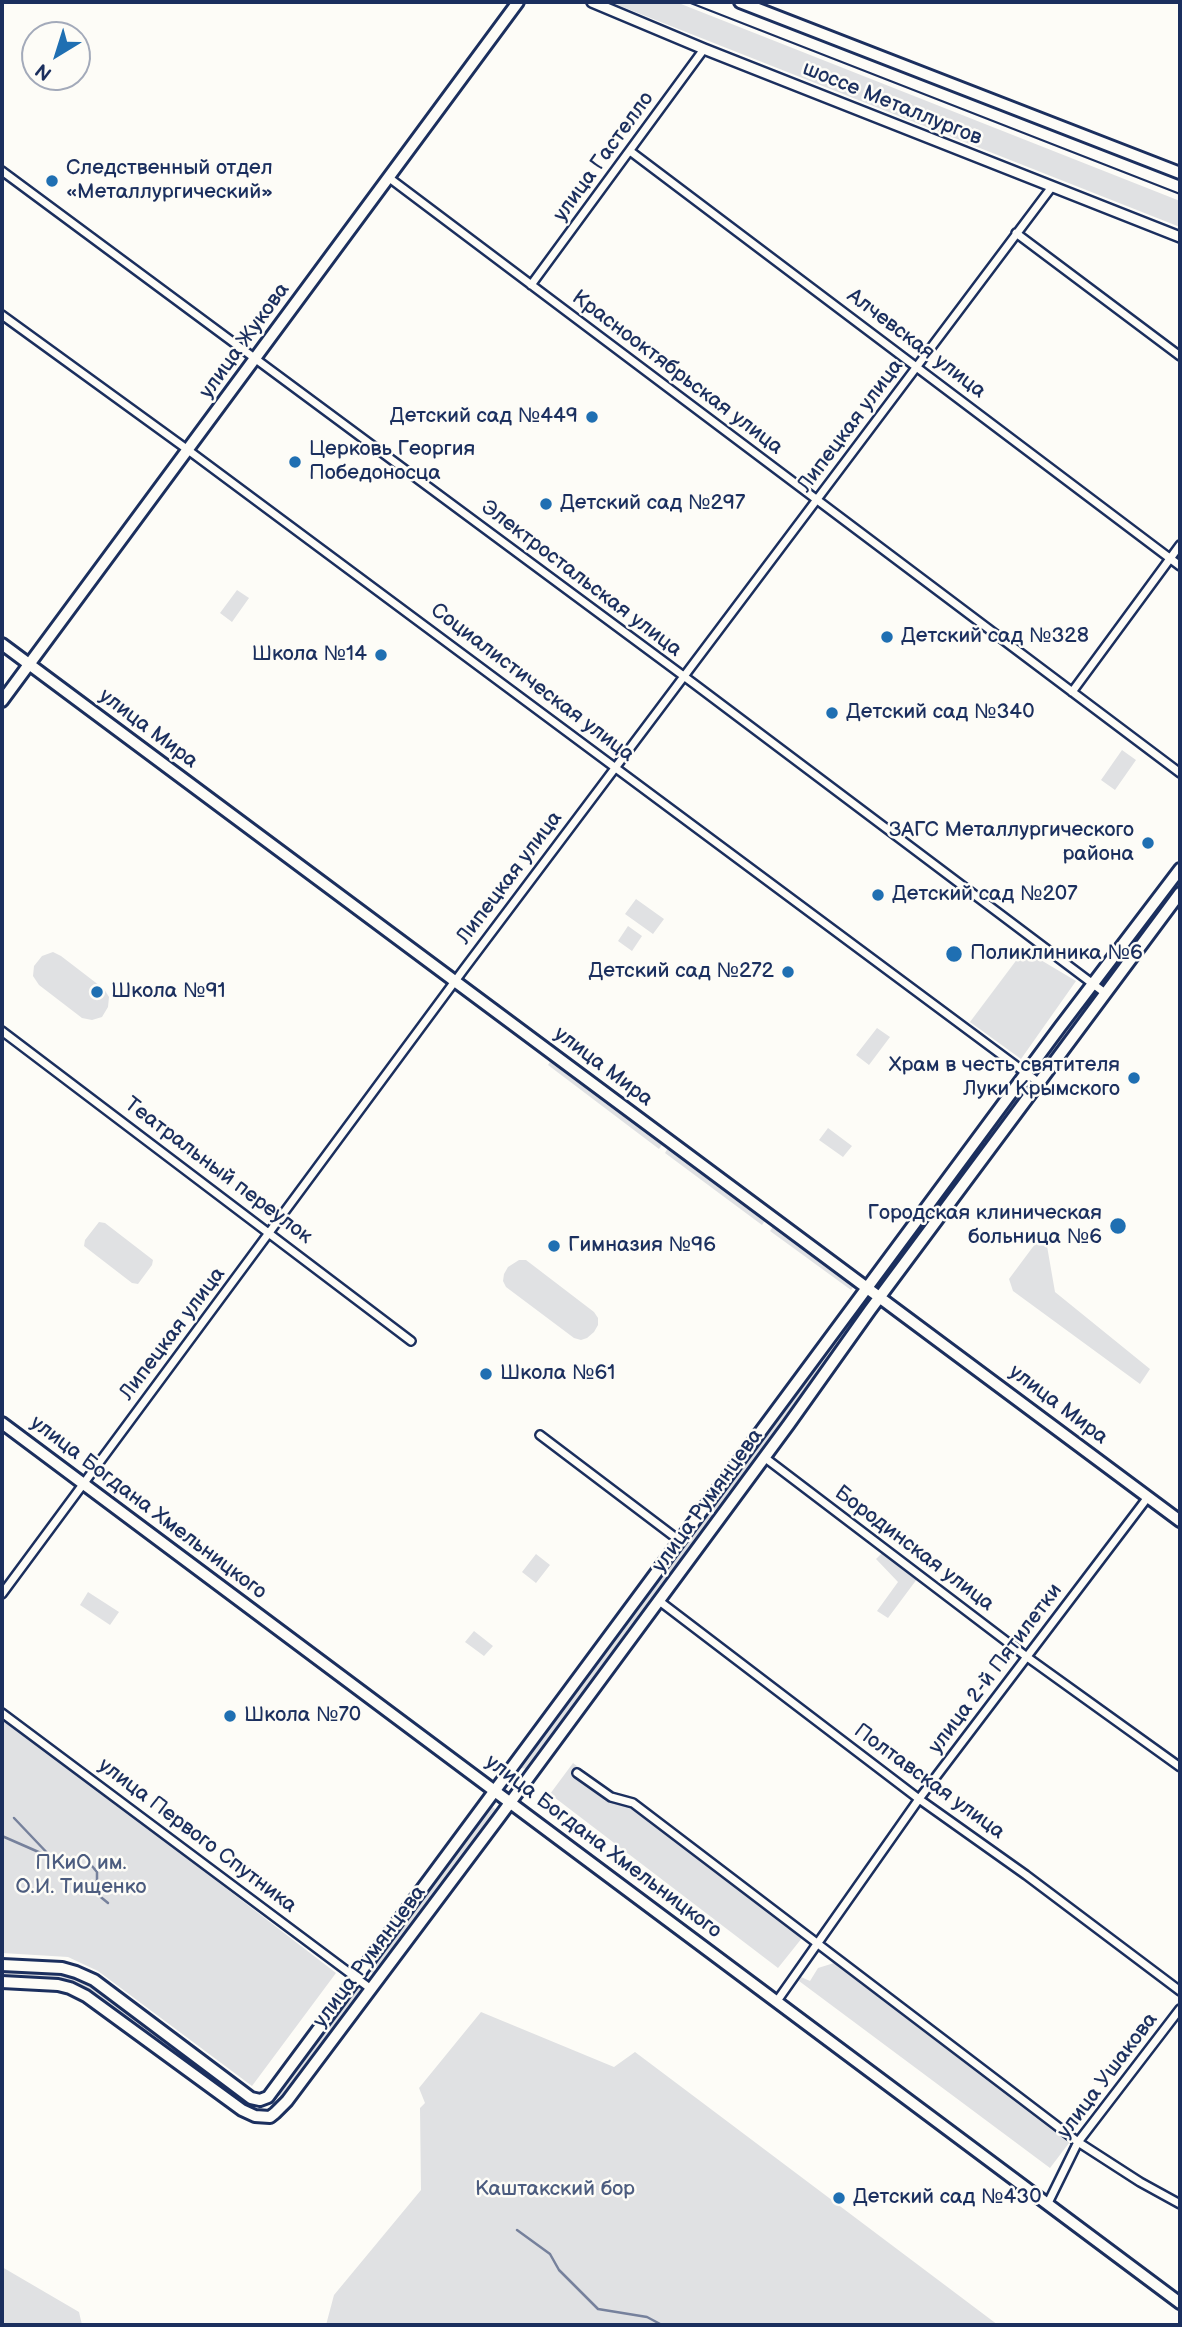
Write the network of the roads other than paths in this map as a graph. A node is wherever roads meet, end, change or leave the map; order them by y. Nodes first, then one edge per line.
1 (518, 2) edge
2 (592, 2) edge
3 (740, 2) edge
4 (704, 50) junction
5 (630, 150) junction
6 (2, 171) edge
7 (1180, 173) edge
8 (388, 177) junction
9 (1051, 188) junction
10 (1016, 233) junction
11 (1180, 237) edge
12 (531, 285) junction
13 (2, 315) edge
14 (1180, 356) edge
15 (256, 359) junction
16 (917, 367) junction
17 (188, 450) junction
18 (817, 500) junction
19 (1180, 545) edge
20 (1170, 558) junction
21 (1180, 565) edge
22 (2, 644) edge
23 (29, 664) junction
24 (683, 676) junction
25 (1072, 692) junction
26 (2, 701) edge
27 (615, 767) junction
28 (1180, 773) edge
29 (1180, 869) edge
30 (1180, 893) edge
31 (455, 981) junction
32 (1093, 984) junction
33 (1105, 993) junction
34 (2, 1031) edge
35 (1026, 1073) junction
36 (1038, 1082) junction
37 (270, 1233) junction
38 (867, 1288) junction
39 (879, 1297) junction
40 (411, 1342) dead end
41 (2, 1423) edge
42 (540, 1435) dead end
43 (764, 1457) junction
44 (84, 1484) junction
45 (1148, 1497) junction
46 (1180, 1521) edge
47 (680, 1541) junction
48 (2, 1594) edge
49 (658, 1601) junction
50 (1027, 1657) junction
51 (2, 1713) edge
52 (1180, 1767) edge
53 (577, 1773) dead end
54 (496, 1791) junction
55 (919, 1799) junction
56 (510, 1801) junction
57 (819, 1944) junction
58 (2, 1965) edge
59 (358, 1978) junction
60 (2, 1982) edge
61 (371, 1989) junction
62 (1180, 1991) edge
63 (777, 2001) junction
64 (1180, 2009) edge
65 (264, 2098) junction
66 (255, 2116) junction
67 (1078, 2142) junction
68 (1048, 2203) junction
69 (1180, 2204) edge
70 (1180, 2303) edge

1 - 8 main road, улица Жукова
2 - 4 street, шоссе Металлургов
3 - 7 main road, шоссе Металлургов
4 - 5 street, улица Гастелло
4 - 9 street, шоссе Металлургов
5 - 12 street, улица Гастелло
5 - 16 street, Алчевская улица
6 - 15 street, Электростальская улица
8 - 12 street, Краснооктябрьская улица
8 - 15 main road, улица Жукова
9 - 10 street, Липецкая улица
9 - 11 street, шоссе Металлургов
10 - 14 street
10 - 16 street, Липецкая улица
12 - 18 street, Краснооктябрьская улица
13 - 17 street, Социалистическая улица
15 - 17 main road, улица Жукова
15 - 24 street, Электростальская улица
16 - 18 street, Липецкая улица
16 - 20 street, Алчевская улица
17 - 23 main road, улица Жукова
17 - 27 street, Социалистическая улица
18 - 24 street, Липецкая улица
18 - 25 street, Краснооктябрьская улица
19 - 20 street
20 - 21 street, Алчевская улица
20 - 25 street
22 - 23 main road, улица Мира
23 - 26 main road, улица Жукова
23 - 31 main road, улица Мира
24 - 27 street, Липецкая улица
24 - 32 street, Электростальская улица
25 - 28 street, Краснооктябрьская улица
27 - 31 street, Липецкая улица
27 - 35 street, Социалистическая улица
29 - 32 main road, улица Румянцева
30 - 33 main road, улица Румянцева
31 - 37 street, Липецкая улица
31 - 38 main road, улица Мира
32 - 33 street, Электростальская улица
32 - 35 main road, улица Румянцева
33 - 36 main road, улица Румянцева
34 - 37 street, Театральный переулок
35 - 36 street, Социалистическая улица
35 - 38 main road, улица Румянцева
36 - 39 main road, улица Румянцева
37 - 40 street, Театральный переулок
37 - 44 street, Липецкая улица
38 - 39 main road, улица Мира
38 - 47 main road, улица Румянцева
39 - 43 main road, улица Румянцева
39 - 45 main road, улица Мира
41 - 44 main road, улица Богдана Хмельницкого
42 - 47 street
43 - 49 main road, улица Румянцева
43 - 50 street, Бородинская улица
44 - 48 street, Липецкая улица
44 - 54 main road, улица Богдана Хмельницкого
45 - 46 main road, улица Мира
45 - 50 street, улица 2-й Пятилетки
47 - 54 main road, улица Румянцева
49 - 55 street, Полтавская улица
49 - 56 main road, улица Румянцева
50 - 52 street, Бородинская улица
50 - 55 street, улица 2-й Пятилетки
51 - 59 street, улица Первого Спутника
53 - 57 street, улица Богдана Хмельницкого
54 - 56 main road, улица Богдана Хмельницкого
54 - 59 main road, улица Румянцева
55 - 57 street, улица 2-й Пятилетки
55 - 62 street, Полтавская улица
56 - 61 main road, улица Румянцева
56 - 63 main road, улица Богдана Хмельницкого
57 - 63 street, улица 2-й Пятилетки
57 - 67 street, улица Богдана Хмельницкого
58 - 65 main road
59 - 61 street, улица Первого Спутника
59 - 65 main road, улица Румянцева
60 - 66 main road
61 - 66 main road, улица Румянцева
63 - 68 main road, улица Богдана Хмельницкого
64 - 67 street, улица Ушакова
65 - 66 main road, улица Румянцева
67 - 68 street, улица Ушакова
67 - 69 street, улица Богдана Хмельницкого
68 - 70 main road, улица Богдана Хмельницкого

